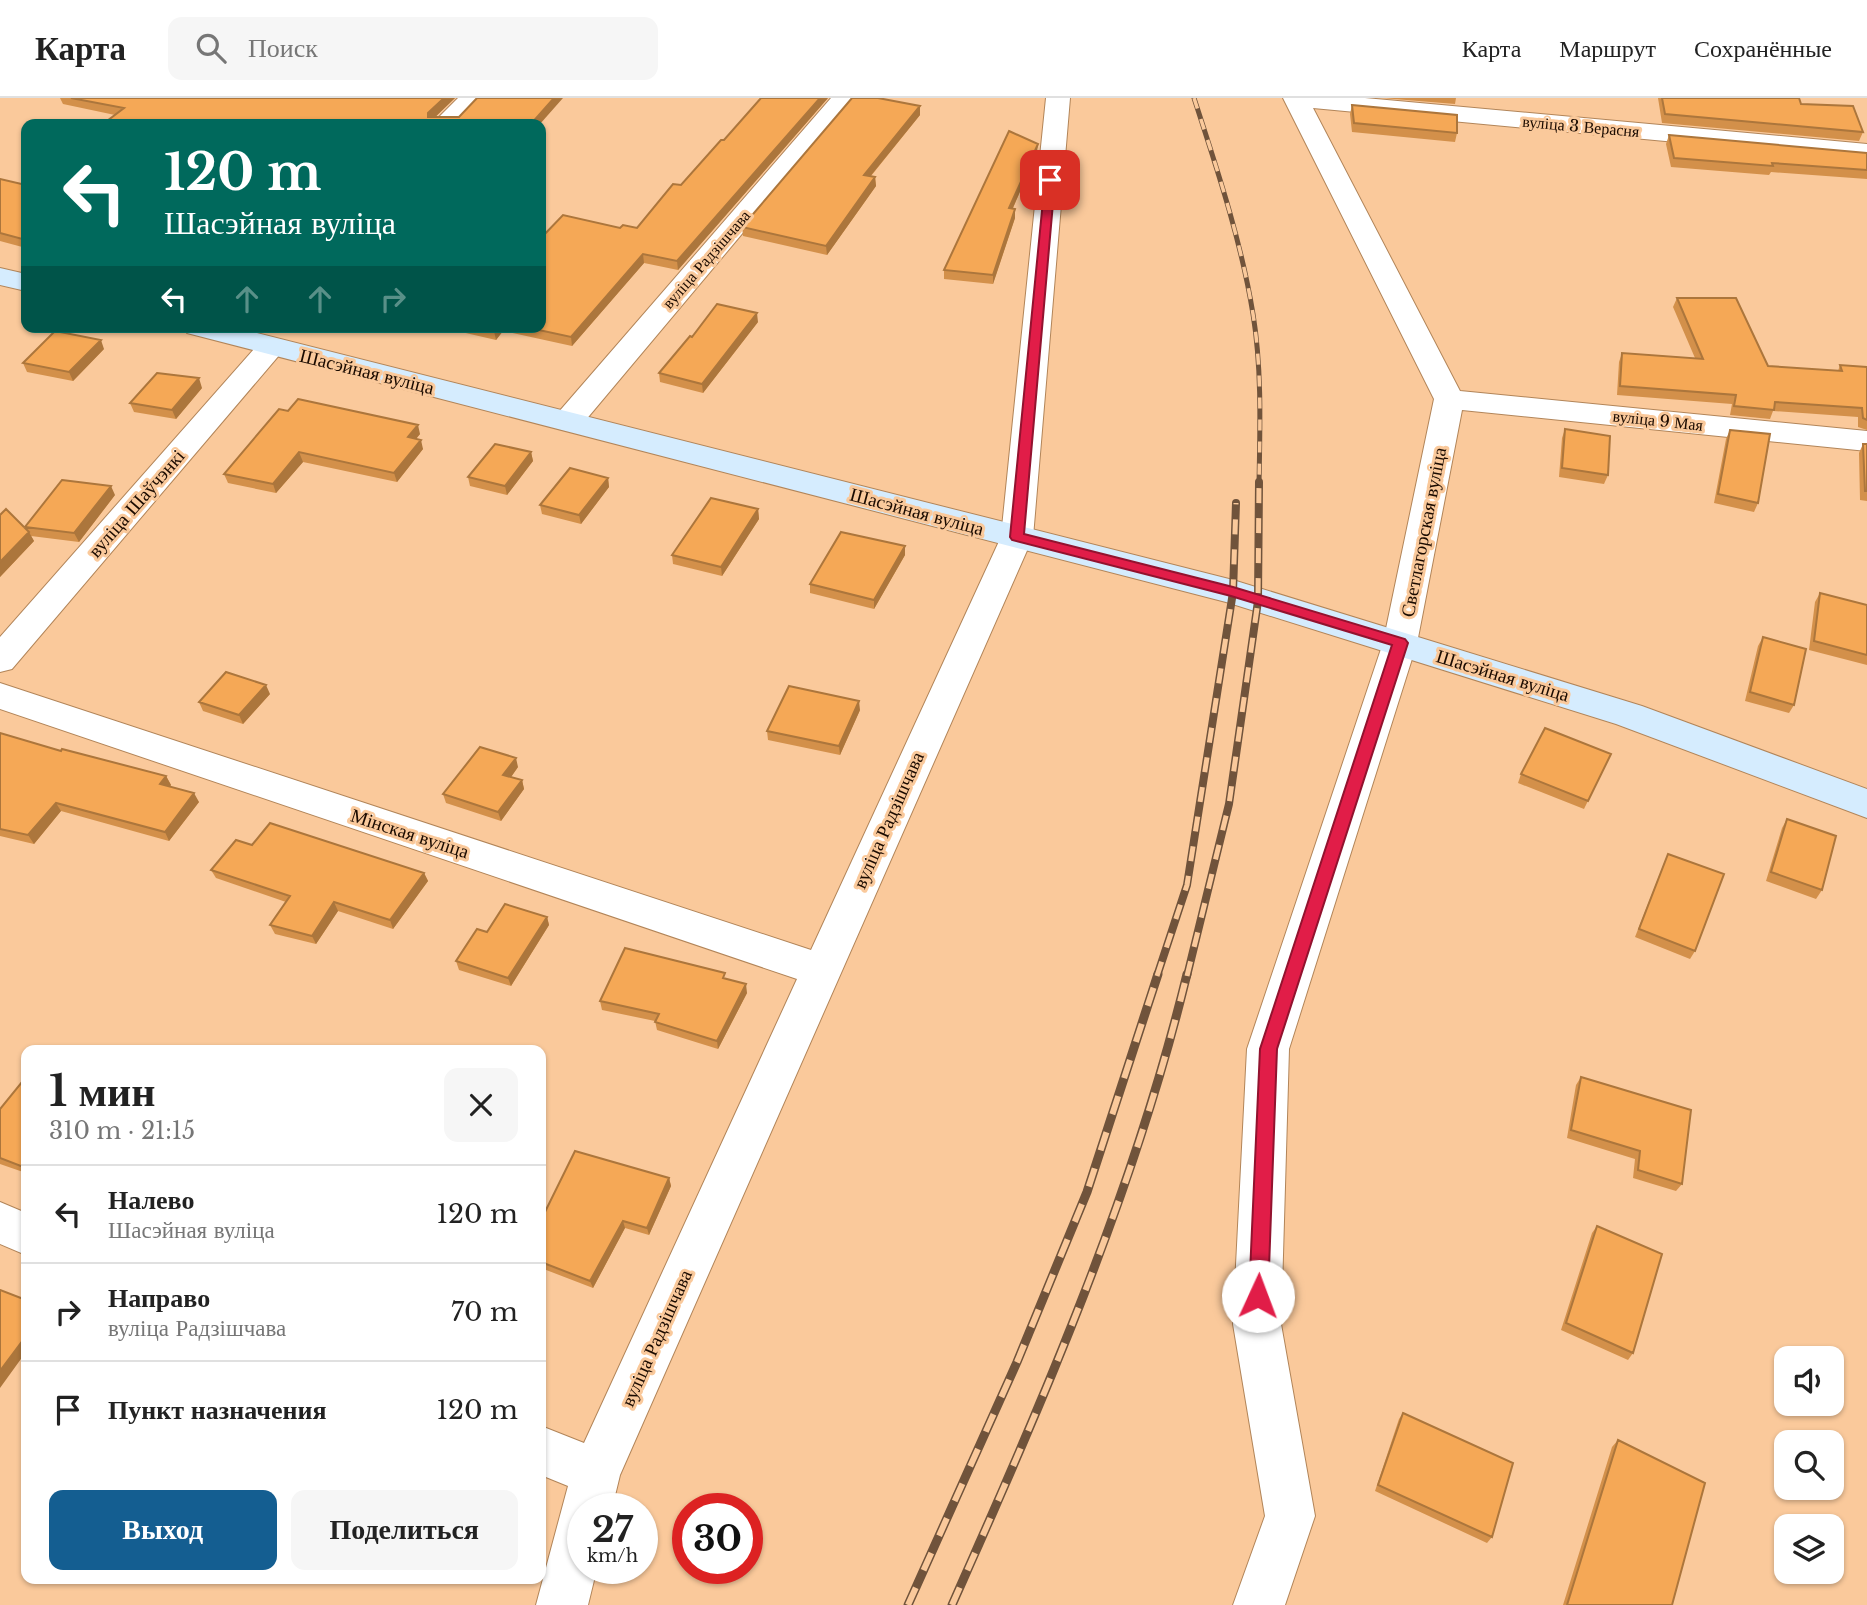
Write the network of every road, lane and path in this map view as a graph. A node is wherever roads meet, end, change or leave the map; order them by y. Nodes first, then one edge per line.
1 (472, 98) edge
2 (844, 98) edge
3 (1058, 98) edge
4 (1295, 98) edge
5 (450, 119) edge
6 (1867, 152) edge
7 (0, 276) edge
8 (21, 282) edge
9 (238, 333) edge
10 (271, 347) junction
11 (1449, 399) junction
12 (568, 421) junction
13 (1867, 441) edge
14 (1017, 537) junction
15 (1400, 643) junction
16 (0, 660) edge
17 (0, 696) edge
18 (1867, 804) edge
19 (820, 970) junction
20 (0, 1223) edge
21 (21, 1232) edge
22 (546, 1454) edge
23 (591, 1491) edge
24 (567, 1584) edge
25 (562, 1605) edge
26 (1259, 1605) edge

1 - 5 street
2 - 12 street, вуліца Радзішчава
3 - 14 street, вуліца Радзішчава
4 - 6 street, вуліца 3 Верасня
4 - 11 street
7 - 8 main road
9 - 10 main road, Шасэйная вуліца
10 - 12 main road, Шасэйная вуліца
10 - 16 street, вуліца Шаўчэнкі
11 - 13 street, вуліца 9 Мая
11 - 15 street, Светлагорская вуліца
12 - 14 main road, Шасэйная вуліца
14 - 15 main road, Шасэйная вуліца
14 - 19 street, вуліца Радзішчава
15 - 18 main road, Шасэйная вуліца
15 - 26 street, Светлагорская вуліца
17 - 19 street, Мінская вуліца
19 - 23 street, вуліца Радзішчава
20 - 21 street
22 - 23 street
24 - 25 street

